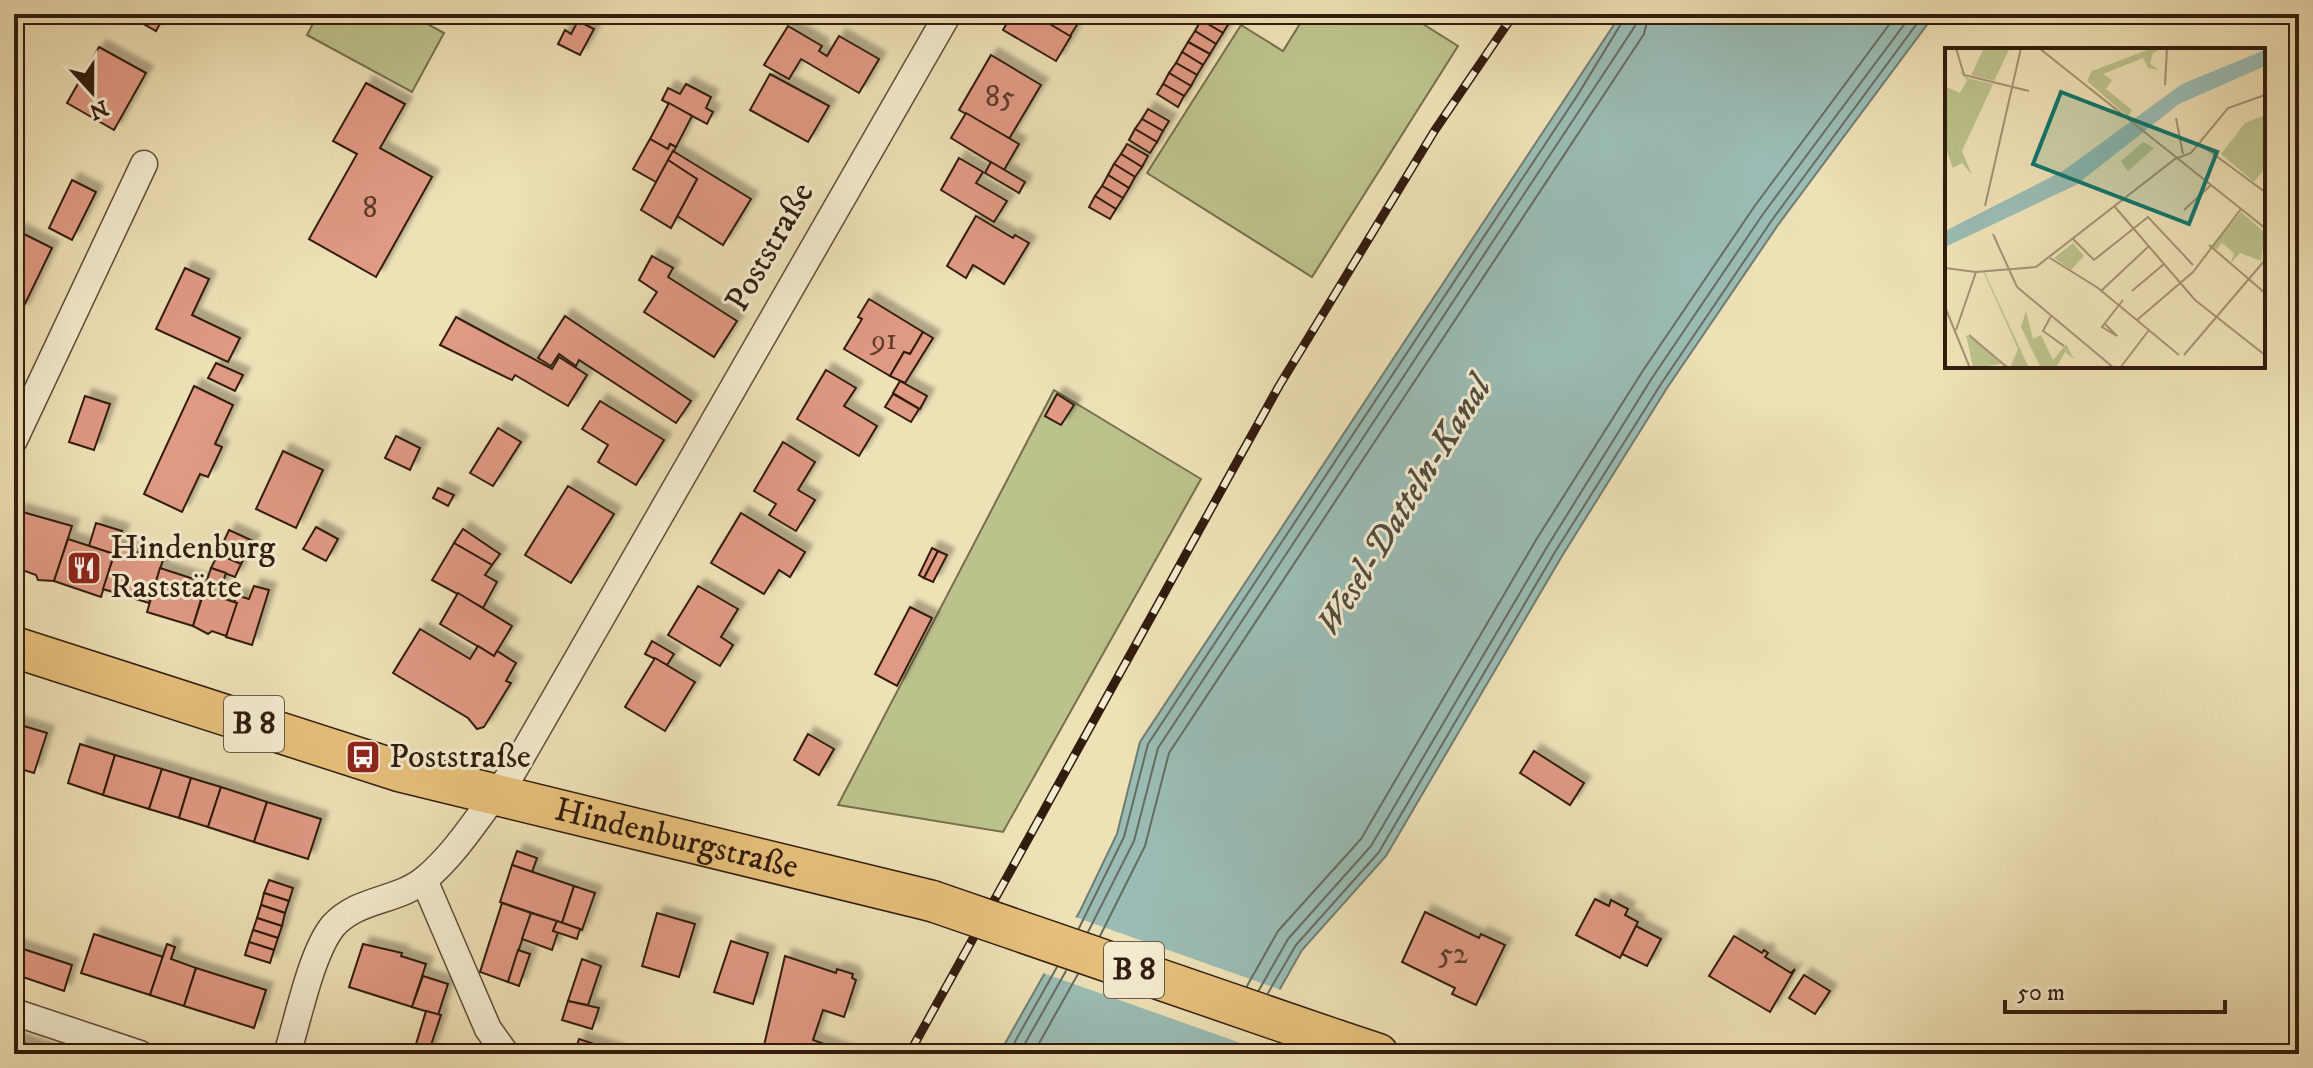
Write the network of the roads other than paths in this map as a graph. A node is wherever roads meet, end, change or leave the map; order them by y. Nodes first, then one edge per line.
1 (948, 14) edge
2 (144, 164) dead end
3 (14, 440) edge
4 (14, 647) edge
5 (496, 793) junction
6 (424, 880) junction
7 (14, 1012) edge
8 (140, 1054) edge
9 (287, 1054) edge
10 (506, 1054) edge
11 (1378, 1054) edge

1 - 5 street, Poststraße
2 - 3 street
4 - 5 main road, Hindenburgstraße / B 8
5 - 6 street, Poststraße
5 - 11 main road, Hindenburgstraße / B 8, bridge
6 - 9 street, Poststraße
6 - 10 street
7 - 8 street

